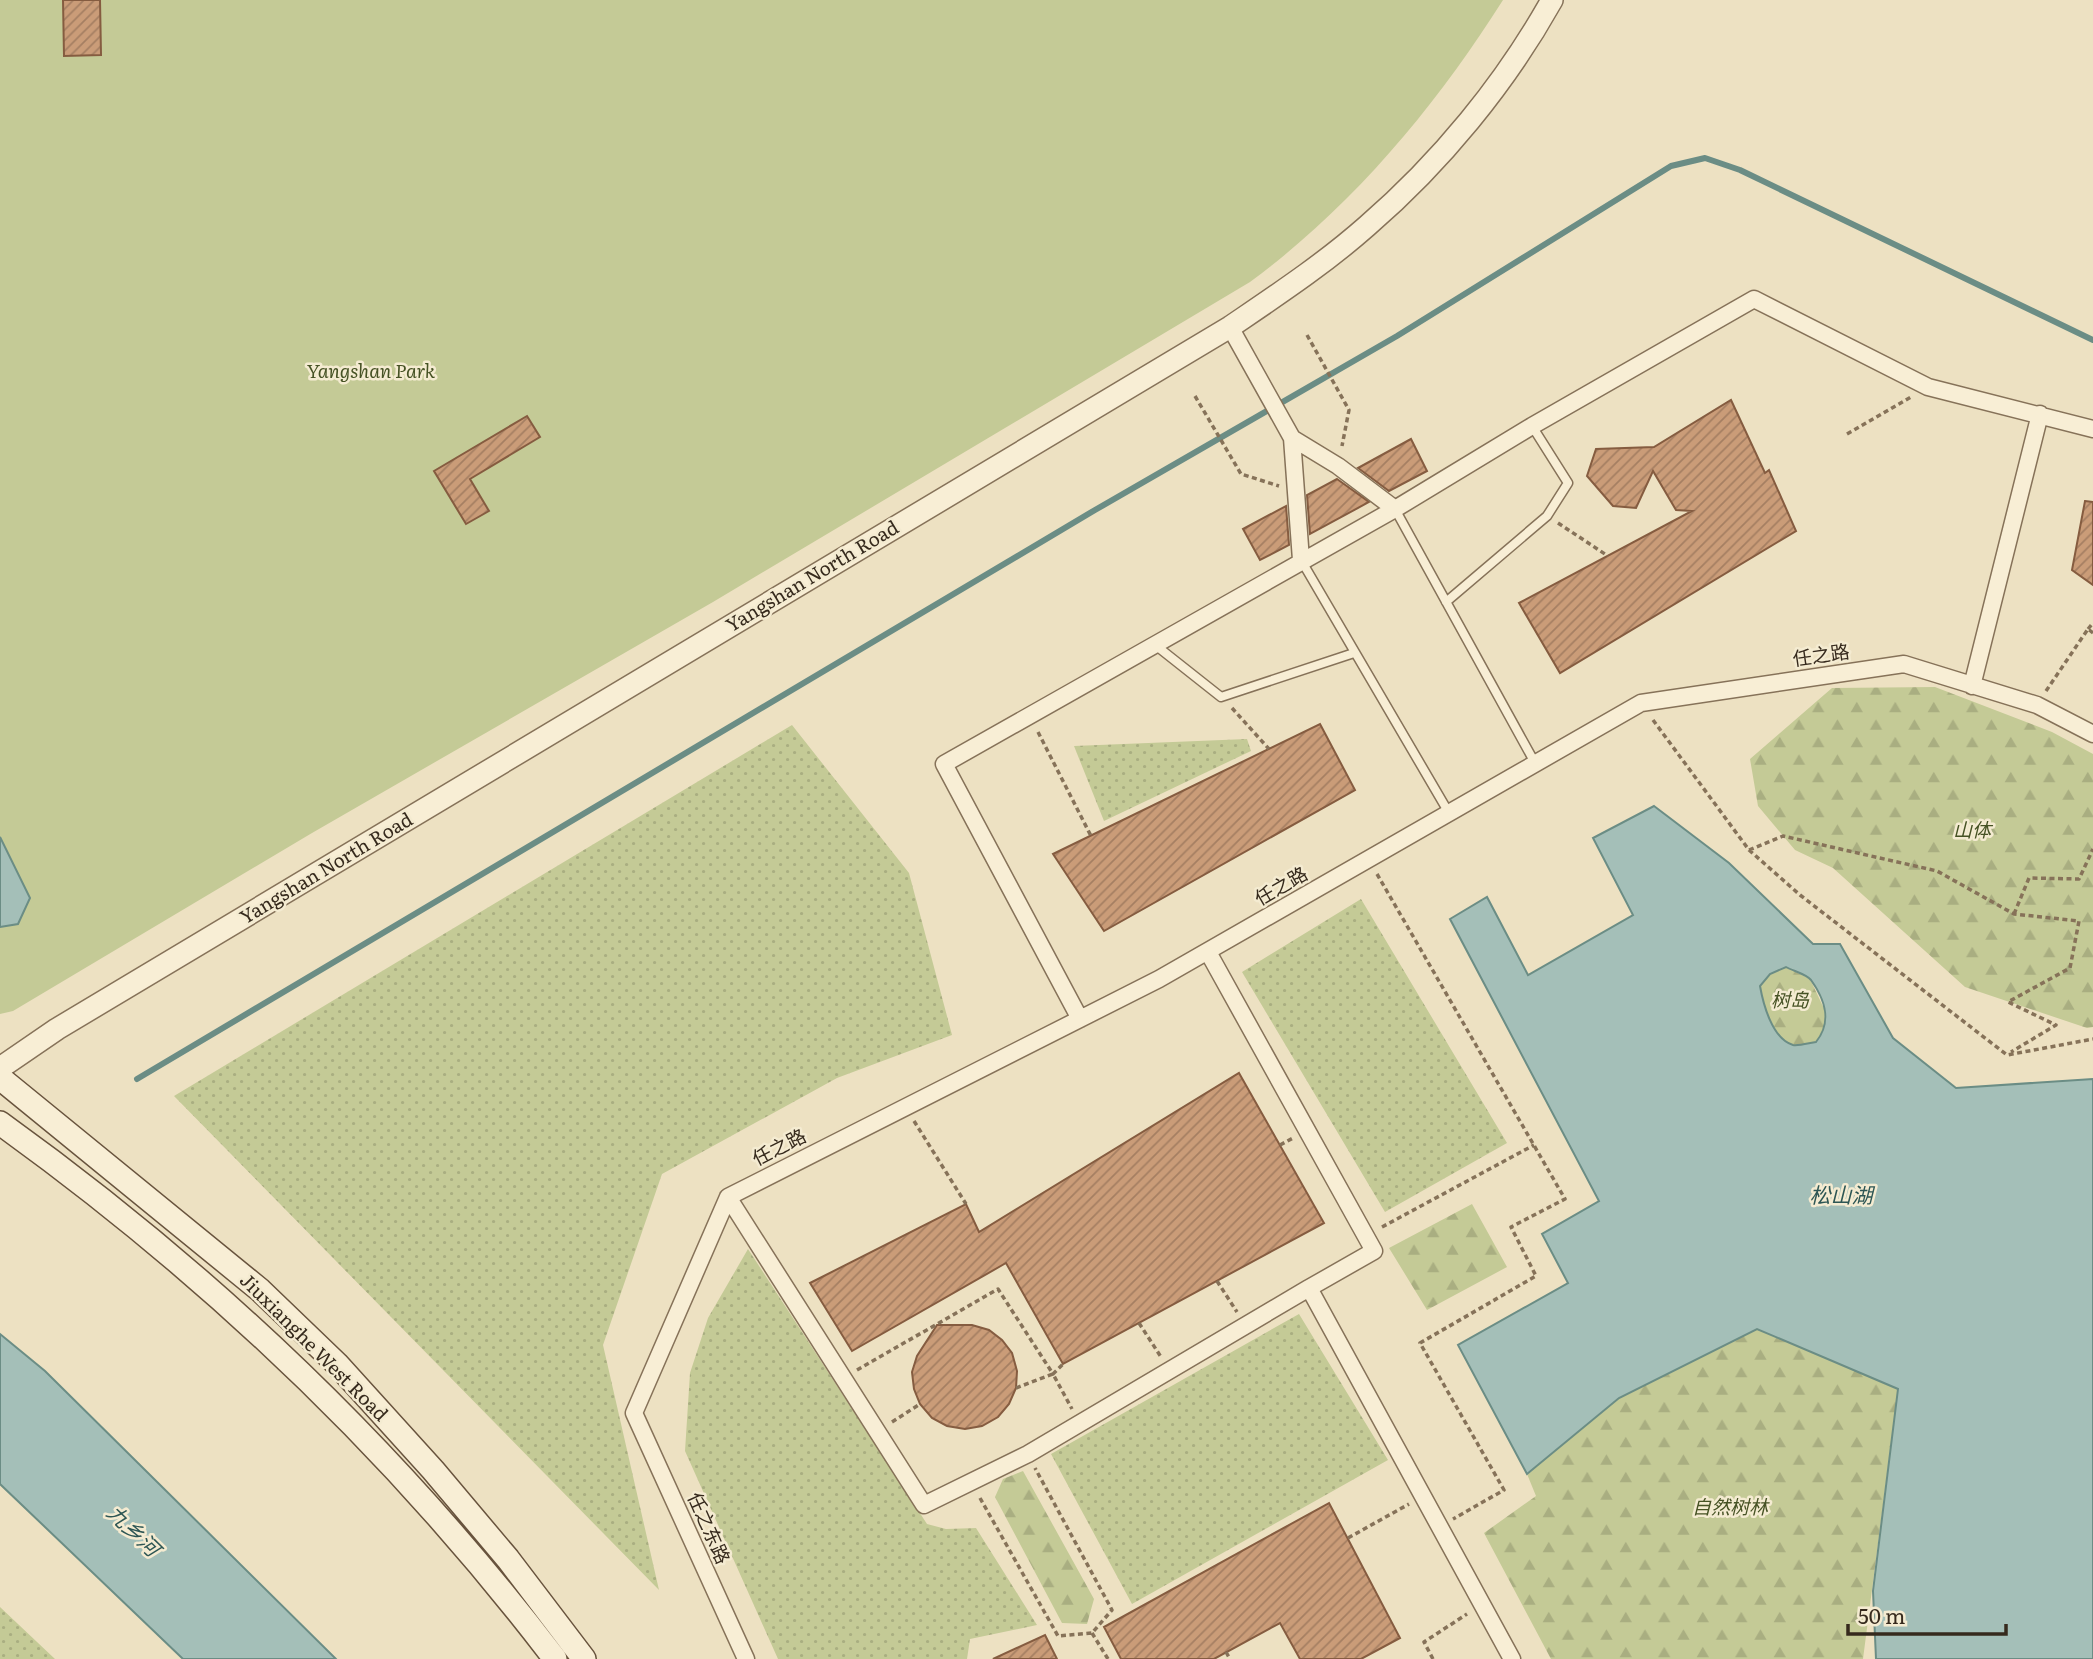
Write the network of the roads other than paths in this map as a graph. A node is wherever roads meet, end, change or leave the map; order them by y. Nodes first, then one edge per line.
1 (1552, 0) edge
2 (1230, 327) junction
3 (2040, 414) junction
4 (1532, 426) junction
5 (2093, 429) edge
6 (1292, 438) junction
7 (1395, 509) junction
8 (1301, 560) junction
9 (1446, 602) junction
10 (1154, 644) junction
11 (1354, 653) junction
12 (1972, 686) junction
13 (2093, 734) edge
14 (1535, 763) junction
15 (1449, 813) junction
16 (1208, 952) junction
17 (1080, 1019) junction
18 (0, 1068) edge
19 (0, 1078) edge
20 (0, 1123) edge
21 (728, 1197) junction
22 (1309, 1288) junction
23 (555, 1659) edge
24 (584, 1659) edge
25 (746, 1659) edge
26 (1512, 1659) edge

1 - 2 street, Yangshan North Road
2 - 6 street
2 - 18 street, Yangshan North Road
3 - 4 street
3 - 5 street
3 - 12 street
4 - 7 street
4 - 9 lane
6 - 7 street
6 - 8 street
7 - 8 street
7 - 9 lane
8 - 10 street
8 - 11 lane
9 - 14 lane
10 - 11 lane
10 - 17 street
11 - 15 lane
12 - 13 street, 任之路
12 - 14 street, 任之路
14 - 15 street, 任之路
15 - 16 street, 任之路
16 - 17 street, 任之路
16 - 22 street
17 - 21 street, 任之路
19 - 24 main road, Jiuxianghe West Road
20 - 23 main road, Jiuxianghe West Road
21 - 22 street
21 - 25 street, 任之东路
22 - 26 street

